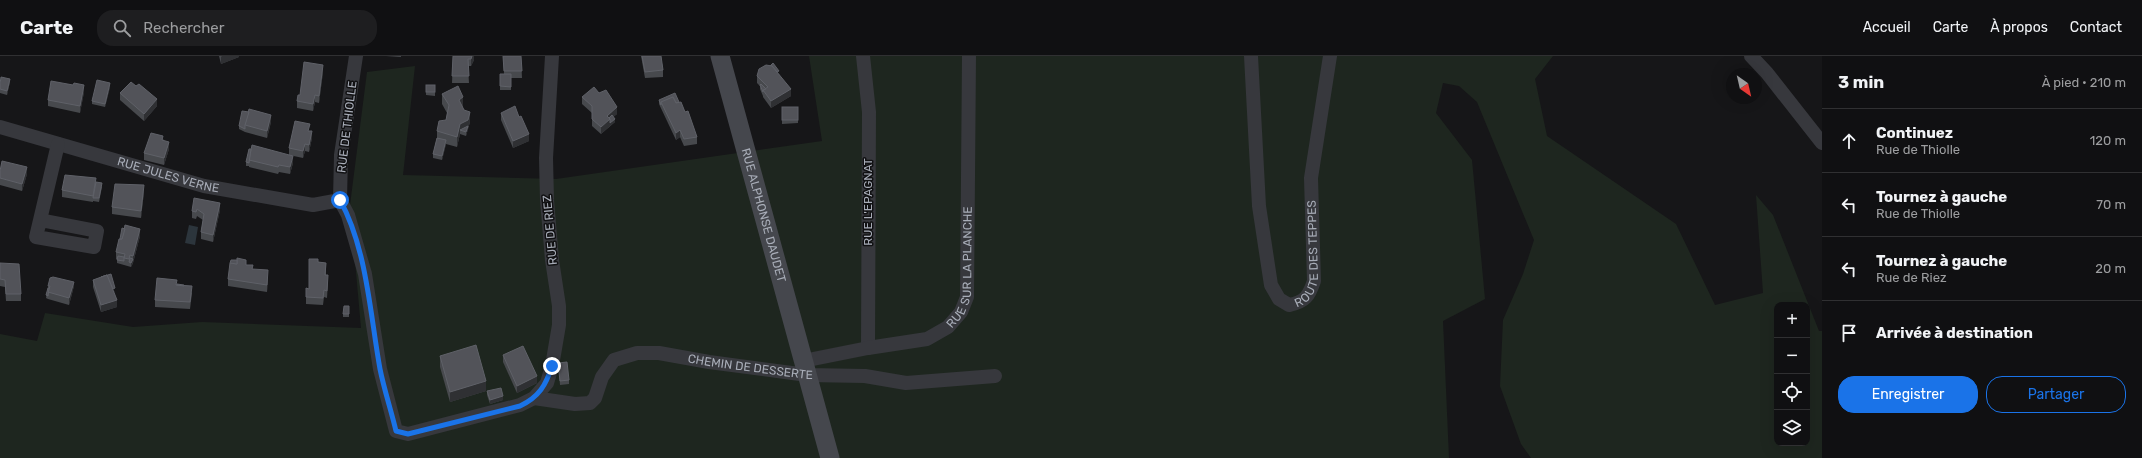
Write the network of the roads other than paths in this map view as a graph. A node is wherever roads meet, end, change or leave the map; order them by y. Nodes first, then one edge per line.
1 (356, 56) edge
2 (552, 56) edge
3 (720, 56) edge
4 (863, 56) edge
5 (968, 56) edge
6 (1251, 56) edge
7 (1330, 56) edge
8 (1751, 56) edge
9 (0, 127) edge
10 (1822, 143) edge
11 (58, 144) junction
12 (340, 200) junction
13 (40, 220) dead end
14 (868, 348) junction
15 (805, 368) junction
16 (995, 376) dead end
17 (534, 398) junction
18 (830, 458) edge

1 - 12 street, RUE DE THIOLLE
2 - 17 street, RUE DE RIEZ
3 - 15 street, RUE ALPHONSE DAUDET
4 - 14 street, RUE L'EPAGNAT
5 - 14 street, RUE SUR LA PLANCHE
6 - 7 street, ROUTE DES TEPPES
8 - 10 street
9 - 11 street, RUE JULES VERNE
11 - 12 street, RUE JULES VERNE
11 - 13 street
12 - 17 street, RUE DE THIOLLE
14 - 15 street, RUE SUR LA PLANCHE
15 - 16 street, CHEMIN DE DESSERTE
15 - 17 street, CHEMIN DE DESSERTE
15 - 18 street, RUE ALPHONSE DAUDET

